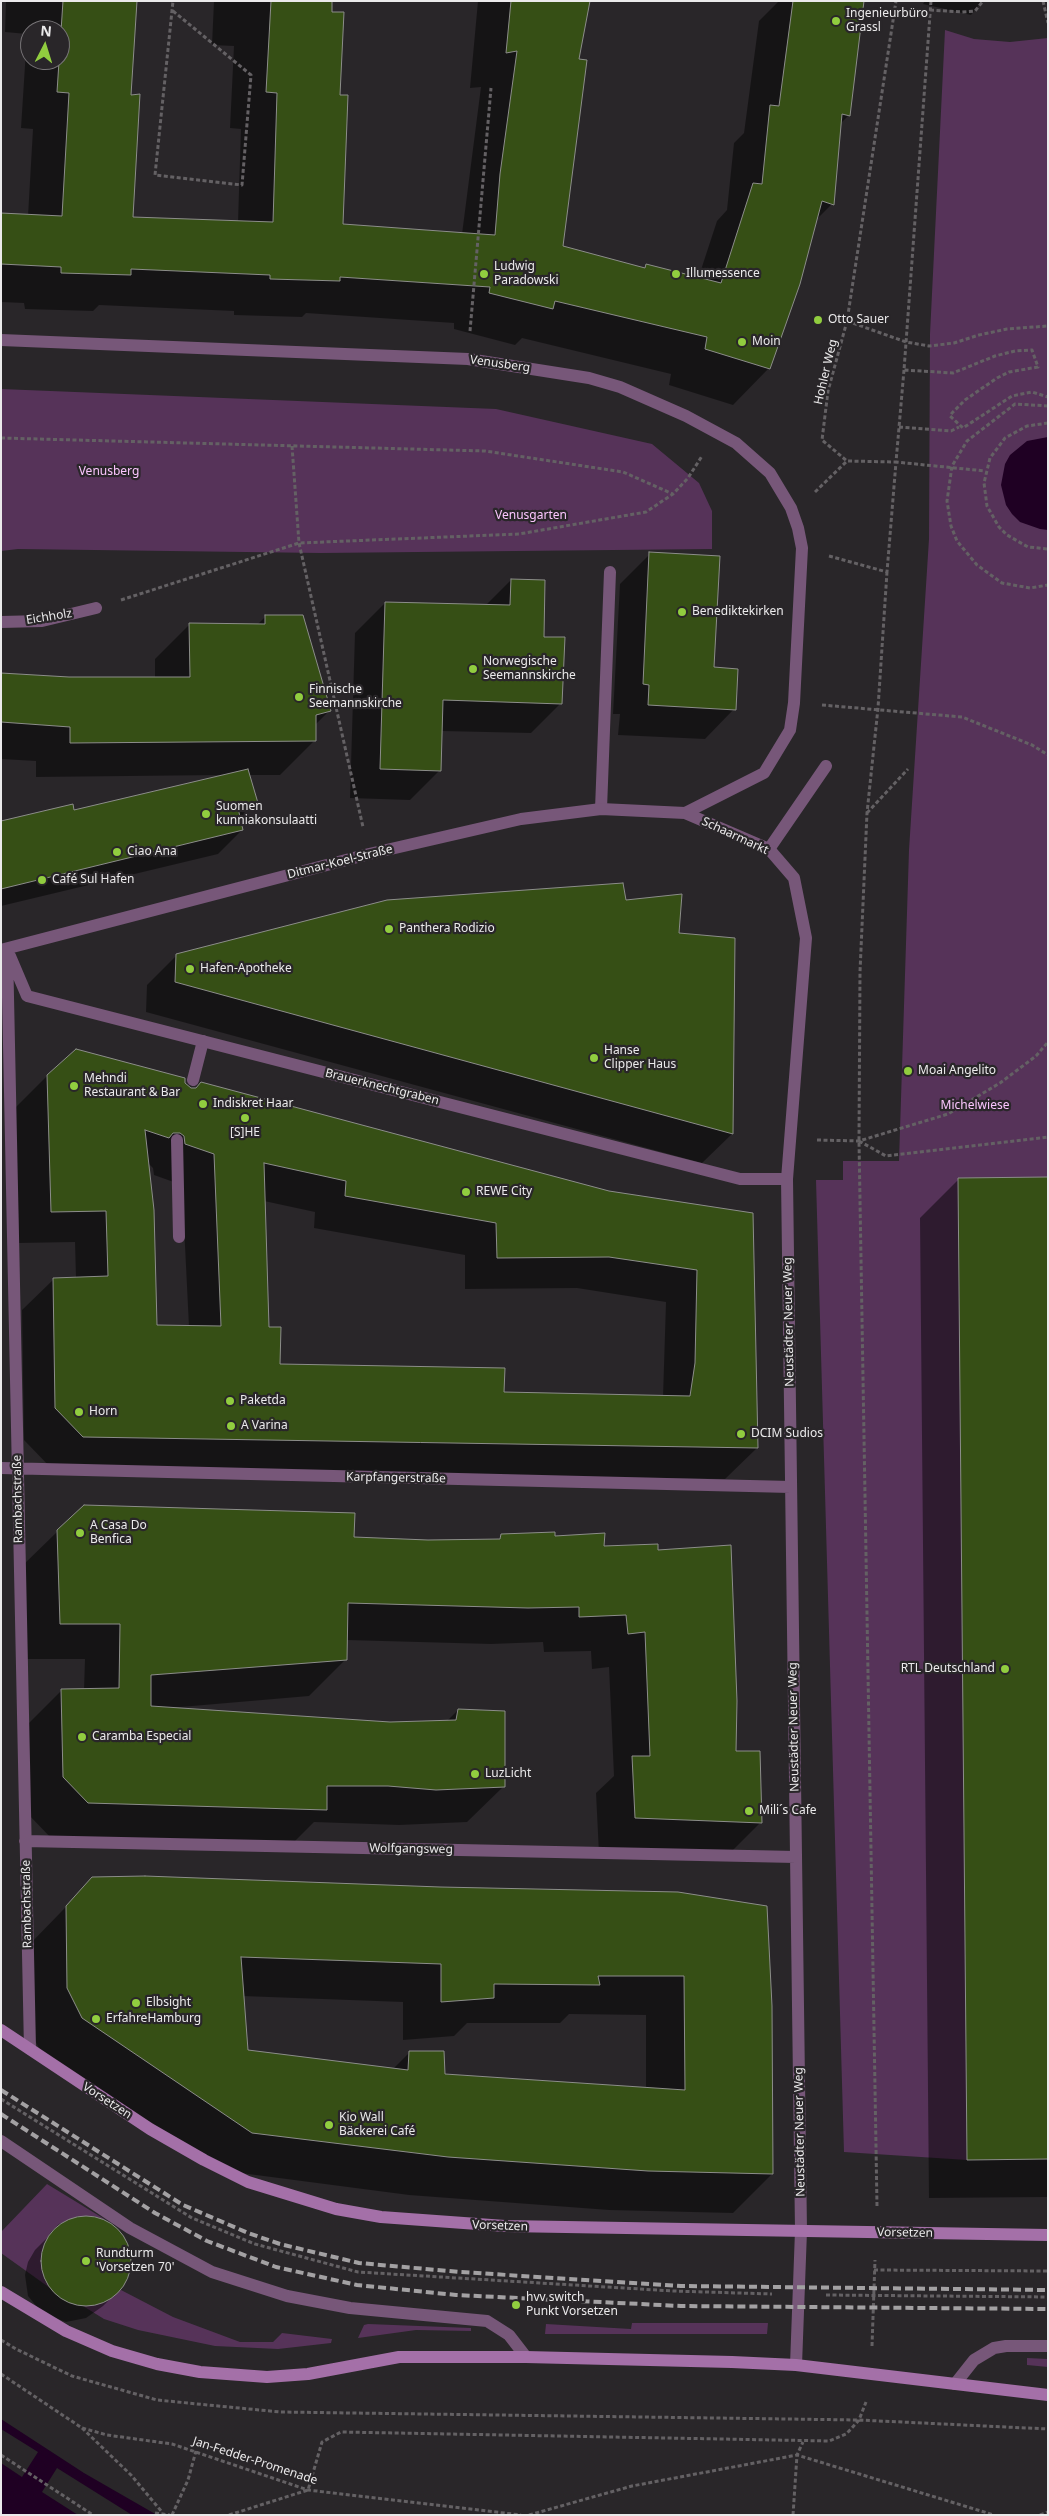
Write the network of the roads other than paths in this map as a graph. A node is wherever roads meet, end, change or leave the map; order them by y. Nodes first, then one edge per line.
1 (1, 340) edge
2 (802, 548) joint
3 (610, 572) dead end
4 (96, 608) road end
5 (1, 622) edge
6 (826, 766) dead end
7 (600, 809) junction
8 (685, 813) junction
9 (769, 850) junction
10 (4, 949) edge
11 (203, 1040) junction
12 (193, 1080) dead end
13 (177, 1140) dead end
14 (787, 1179) junction
15 (179, 1237) dead end
16 (1, 1468) edge
17 (18, 1468) junction
18 (791, 1487) junction
19 (25, 1841) junction
20 (796, 1858) junction
21 (1, 2030) edge
22 (30, 2049) junction
23 (1, 2141) edge
24 (801, 2231) junction
25 (1048, 2235) edge
26 (1, 2292) edge
27 (1048, 2346) edge
28 (526, 2357) junction
29 (796, 2365) junction
30 (954, 2384) junction
31 (1048, 2395) edge

1 - 2 street, Venusberg
2 - 8 street, Schaarmarkt
3 - 7 street
4 - 5 street, Eichholz
6 - 9 street
7 - 8 street, Ditmar-Koel-Straße
7 - 10 street, Ditmar-Koel-Straße
8 - 9 street, Schaarmarkt
9 - 14 street, Schaarmarkt
10 - 11 street, Brauerknechtgraben
10 - 17 street, Rambachstraße
11 - 12 street
11 - 14 street, Brauerknechtgraben
13 - 15 street
14 - 18 street, Neustädter Neuer Weg
16 - 17 street, Karpfangerstraße
17 - 18 street, Karpfangerstraße
17 - 19 street, Rambachstraße
18 - 20 street, Neustädter Neuer Weg
19 - 20 street, Wolfgangsweg
19 - 22 street, Rambachstraße
20 - 24 street, Neustädter Neuer Weg
21 - 22 main road, Vorsetzen
22 - 24 main road, Vorsetzen
23 - 28 street
24 - 25 main road, Vorsetzen
24 - 29 street, Neustädter Neuer Weg
26 - 28 main road
27 - 30 street
28 - 29 main road
29 - 30 main road
30 - 31 main road

